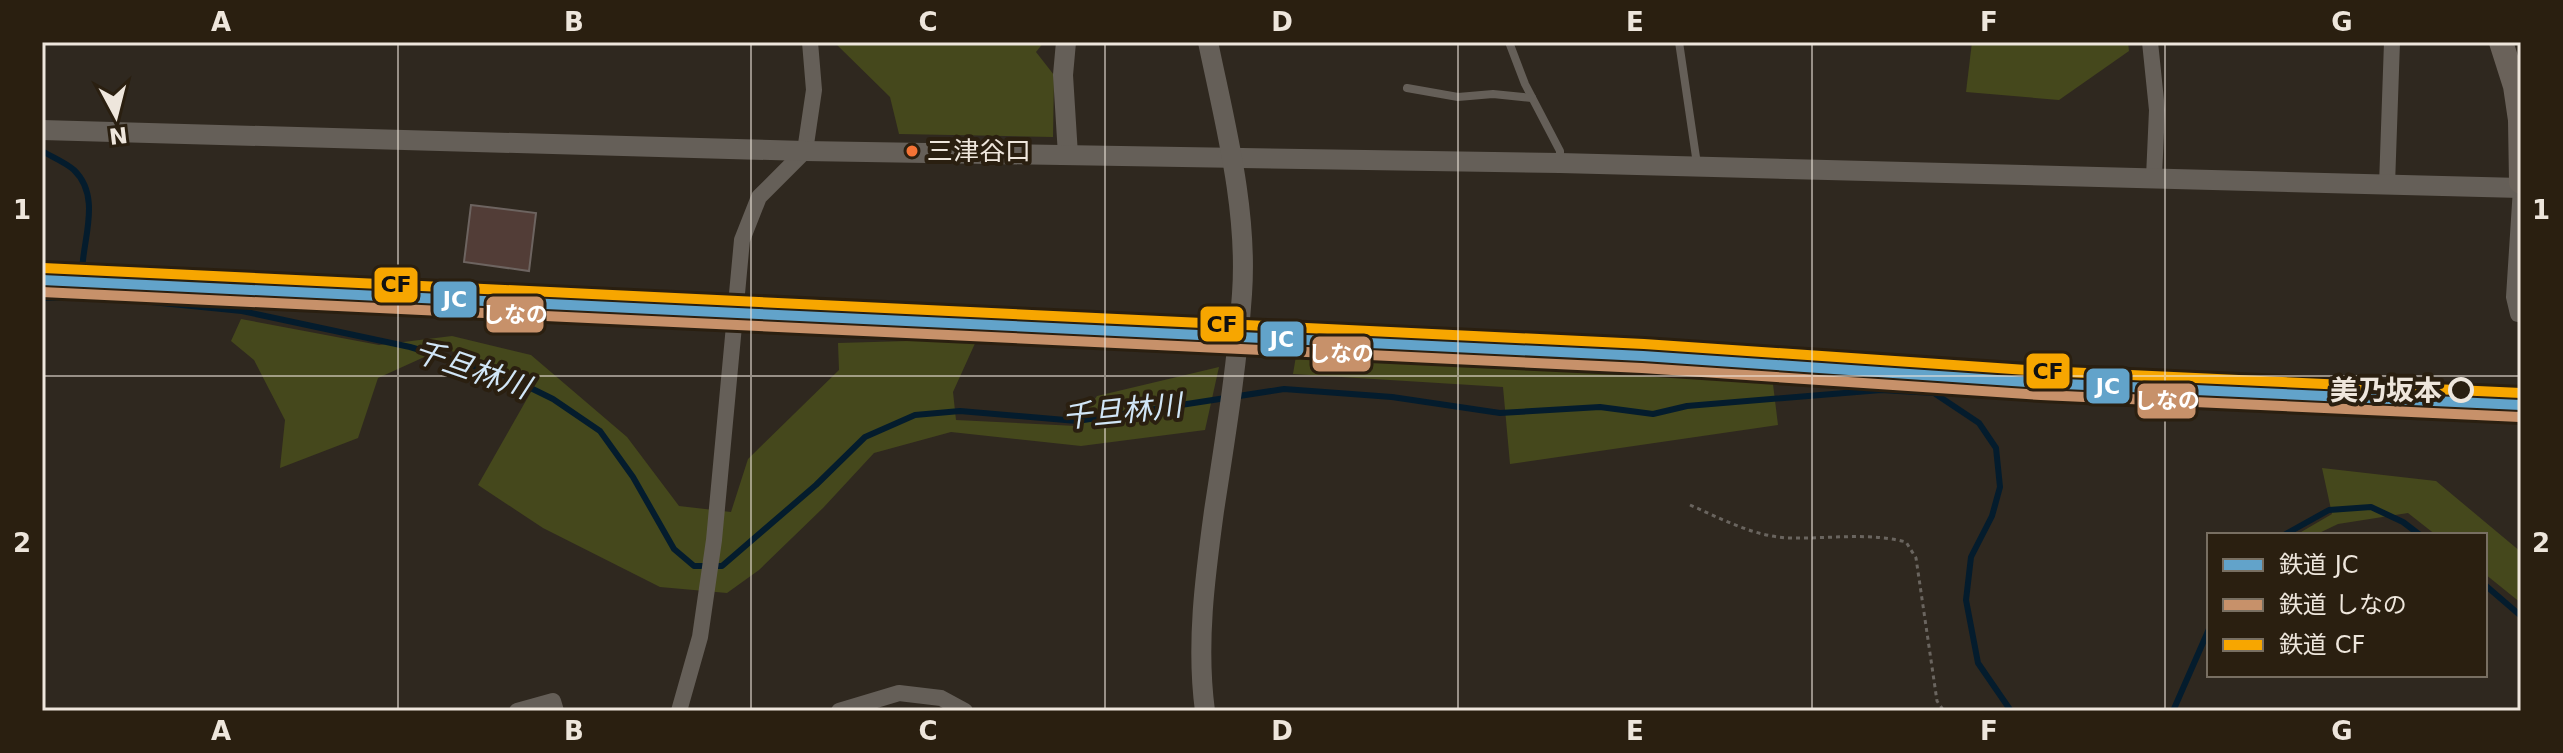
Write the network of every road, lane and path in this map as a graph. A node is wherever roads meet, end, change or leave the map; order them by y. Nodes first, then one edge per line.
1 (810, 42) edge
2 (1066, 42) edge
3 (1208, 42) edge
4 (1509, 42) edge
5 (1679, 42) edge
6 (2150, 42) edge
7 (2392, 42) edge
8 (2501, 42) edge
9 (1407, 88) dead end
10 (1532, 98) junction
11 (42, 130) edge
12 (805, 151) junction
13 (1068, 155) junction
14 (1560, 163) junction
15 (1698, 166) junction
16 (2154, 177) junction
17 (2387, 185) junction
18 (2521, 186) edge
19 (2521, 314) edge
20 (1690, 505) dead end
21 (517, 711) edge
22 (556, 711) edge
23 (679, 711) edge
24 (839, 711) edge
25 (965, 711) edge
26 (1205, 711) edge
27 (1944, 711) edge

1 - 12 street
2 - 13 street
3 - 26 street
4 - 10 lane
5 - 15 lane
6 - 16 street
7 - 17 street
8 - 18 main road
9 - 10 lane
10 - 14 lane
11 - 12 street
12 - 13 street
12 - 23 street
13 - 14 street
14 - 15 street
15 - 16 street
16 - 17 street
17 - 18 street
18 - 19 street
20 - 27 path
21 - 22 street
24 - 25 street

